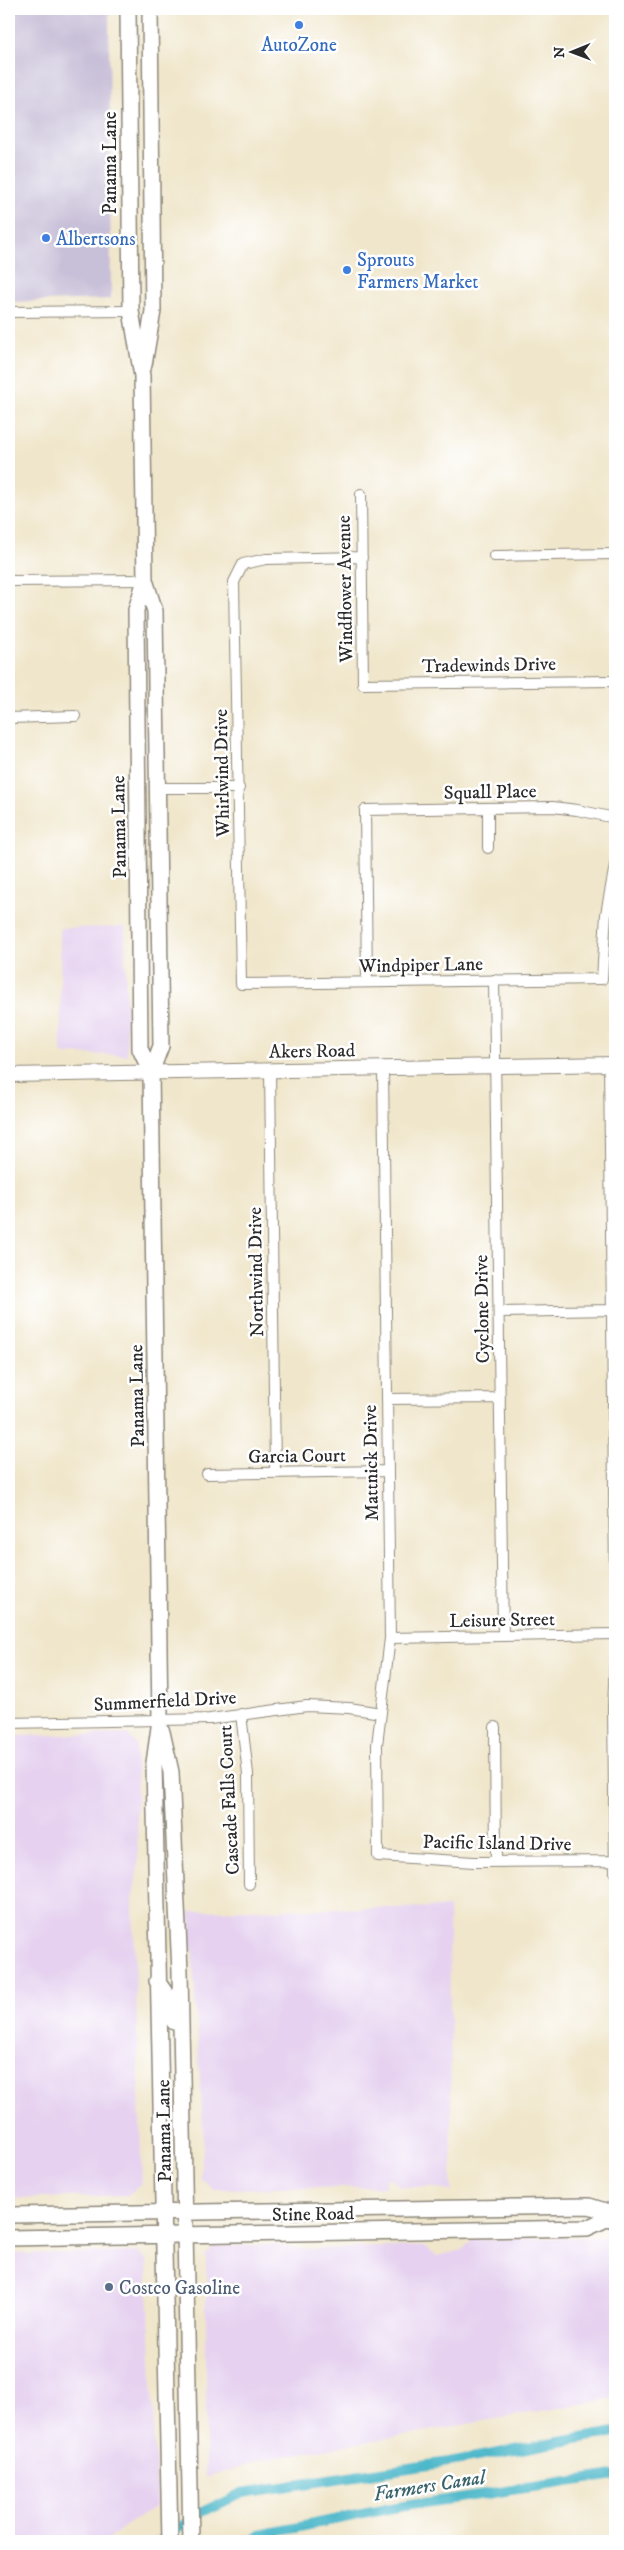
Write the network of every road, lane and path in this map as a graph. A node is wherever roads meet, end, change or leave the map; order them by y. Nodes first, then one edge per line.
1 (128, 9) edge
2 (150, 9) edge
3 (131, 311) junction
4 (9, 312) edge
5 (143, 369) junction
6 (361, 494) dead end
7 (615, 554) edge
8 (494, 556) dead end
9 (362, 558) junction
10 (145, 580) junction
11 (9, 581) edge
12 (615, 681) edge
13 (363, 684) joint
14 (136, 710) junction
15 (75, 716) dead end
16 (9, 718) edge
17 (156, 788) junction
18 (239, 788) junction
19 (488, 808) junction
20 (615, 818) edge
21 (488, 848) dead end
22 (615, 866) edge
23 (494, 980) junction
24 (367, 982) junction
25 (241, 984) joint
26 (612, 1064) edge
27 (496, 1066) junction
28 (383, 1068) junction
29 (270, 1070) junction
30 (151, 1072) junction
31 (9, 1074) edge
32 (612, 1310) junction
33 (499, 1312) junction
34 (500, 1398) junction
35 (387, 1399) junction
36 (388, 1472) junction
37 (275, 1473) junction
38 (207, 1474) dead end
39 (615, 1573) edge
40 (615, 1634) edge
41 (503, 1636) junction
42 (390, 1638) junction
43 (615, 1662) edge
44 (381, 1713) junction
45 (241, 1714) junction
46 (160, 1720) junction
47 (9, 1723) edge
48 (495, 1727) dead end
49 (378, 1856) joint
50 (615, 1861) edge
51 (496, 1862) junction
52 (615, 1873) edge
53 (249, 1884) dead end
54 (155, 1896) junction
55 (180, 1972) junction
56 (157, 1981) junction
57 (182, 2063) junction
58 (162, 2211) junction
59 (185, 2211) junction
60 (615, 2214) edge
61 (9, 2215) edge
62 (163, 2236) junction
63 (186, 2236) junction
64 (9, 2238) edge
65 (170, 2541) edge
66 (192, 2541) edge

1 - 3 main road, Panama Lane
2 - 5 main road, Panama Lane
3 - 4 street
3 - 5 main road
5 - 10 main road, Panama Lane
6 - 9 street, Windflower Avenue
7 - 8 street
9 - 13 street, Windflower Avenue
9 - 18 street, Whirlwind Drive
10 - 11 street
10 - 14 main road, Panama Lane
10 - 17 main road, Panama Lane
12 - 13 street, Tradewinds Drive
14 - 17 main road
14 - 30 main road, Panama Lane
15 - 16 street
17 - 18 street
17 - 30 main road, Panama Lane
18 - 25 street, Whirlwind Drive
19 - 20 street, Squall Place
19 - 21 street
19 - 24 street, Squall Place
22 - 23 street, Windpiper Lane
23 - 24 street, Windpiper Lane
23 - 27 street, Cyclone Drive
24 - 25 street, Windpiper Lane
26 - 27 street, Akers Road
26 - 32 street
27 - 28 street, Akers Road
27 - 33 street, Cyclone Drive
28 - 29 street, Akers Road
28 - 35 street, Mattnick Drive
29 - 30 street, Akers Road
29 - 37 street, Northwind Drive
30 - 31 street, Akers Road
30 - 46 main road, Panama Lane
32 - 33 street
32 - 39 street
33 - 34 street, Cyclone Drive
34 - 35 street
34 - 41 street, Cyclone Drive
35 - 36 street, Mattnick Drive
36 - 37 street, Garcia Court
36 - 42 street, Mattnick Drive
37 - 38 street, Garcia Court
40 - 41 street, Leisure Street
41 - 42 street, Leisure Street
42 - 44 street, Mattnick Drive
43 - 50 street
44 - 45 street, Summerfield Drive
44 - 49 street, Mattnick Drive
45 - 46 street, Summerfield Drive
45 - 53 street, Cascade Falls Court
46 - 47 street, Summerfield Drive
46 - 54 main road, Panama Lane
46 - 55 main road, Panama Lane
48 - 51 street
49 - 51 street, Pacific Island Drive
50 - 51 street, Pacific Island Drive
50 - 52 street
54 - 55 main road
54 - 56 main road, Panama Lane
55 - 57 main road, Panama Lane
56 - 57 main road
56 - 58 main road, Panama Lane
57 - 59 main road, Panama Lane
58 - 59 main road, Stine Road
58 - 61 main road, Stine Road
58 - 62 main road, Panama Lane
59 - 60 main road, Stine Road
59 - 63 main road, Panama Lane
60 - 63 main road, Stine Road
62 - 63 main road, Stine Road
62 - 64 main road, Stine Road
62 - 65 main road, Panama Lane
63 - 66 main road, Panama Lane

